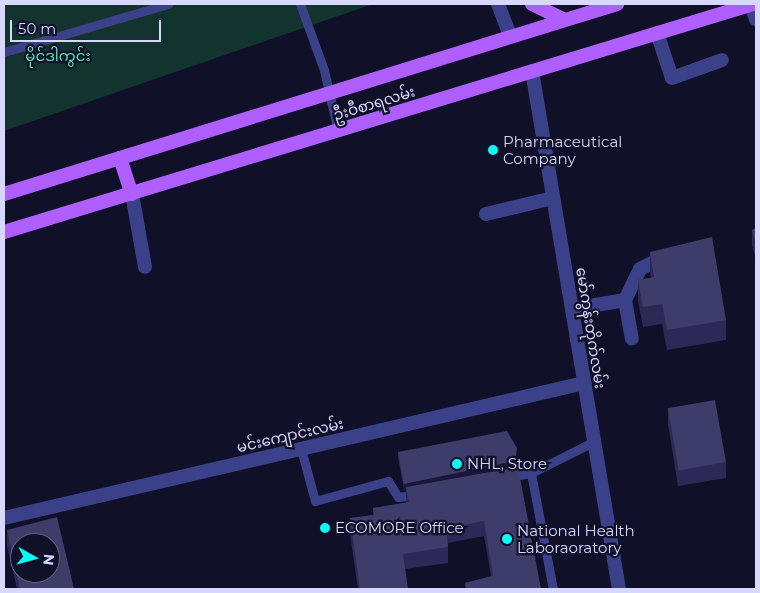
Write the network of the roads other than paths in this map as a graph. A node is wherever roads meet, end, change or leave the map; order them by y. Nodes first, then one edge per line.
1 (168, 4) edge
2 (300, 4) edge
3 (498, 4) edge
4 (532, 4) edge
5 (616, 4) edge
6 (752, 4) edge
7 (756, 19) edge
8 (563, 20) junction
9 (656, 33) junction
10 (510, 36) junction
11 (4, 52) edge
12 (722, 60) dead end
13 (532, 72) junction
14 (330, 91) junction
15 (338, 131) junction
16 (120, 158) junction
17 (4, 194) edge
18 (132, 194) junction
19 (553, 198) junction
20 (486, 214) dead end
21 (4, 232) edge
22 (687, 250) edge
23 (146, 267) dead end
24 (625, 300) junction
25 (572, 309) junction
26 (632, 338) dead end
27 (584, 383) junction
28 (593, 442) junction
29 (301, 449) junction
30 (531, 473) junction
31 (493, 480) edge
32 (427, 492) edge
33 (4, 518) edge
34 (553, 589) edge
35 (619, 589) edge

1 - 11 lane
2 - 14 lane
3 - 10 street
4 - 8 main road
5 - 8 main road, ဦးဝီစာရလမ်း
6 - 7 street
6 - 9 main road, ဦးဝီစာရလမ်း
8 - 10 main road, ဦးဝီစာရလမ်း
9 - 12 street
9 - 13 main road, ဦးဝီစာရလမ်း
10 - 14 main road, ဦးဝီစာရလမ်း
13 - 15 main road, ဦးဝီစာရလမ်း
13 - 19 street, မော်ကွန်းတိုက်လမ်း
14 - 15 lane
14 - 16 main road, ဦးဝီစာရလမ်း
15 - 18 main road, ဦးဝီစာရလမ်း
16 - 17 main road, ဦးဝီစာရလမ်း
16 - 18 main road
18 - 21 main road, ဦးဝီစာရလမ်း
18 - 23 street
19 - 20 street
19 - 25 street, မော်ကွန်းတိုက်လမ်း
22 - 24 street
24 - 25 street
24 - 26 street
25 - 27 street, မော်ကွန်းတိုက်လမ်း
27 - 28 street, မော်ကွန်းတိုက်လမ်း
27 - 29 street, မင်းကျောင်းလမ်း
28 - 30 lane
28 - 35 street, မော်ကွန်းတိုက်လမ်း
29 - 32 lane
29 - 33 street, မင်းကျောင်းလမ်း
30 - 31 lane
30 - 34 lane

